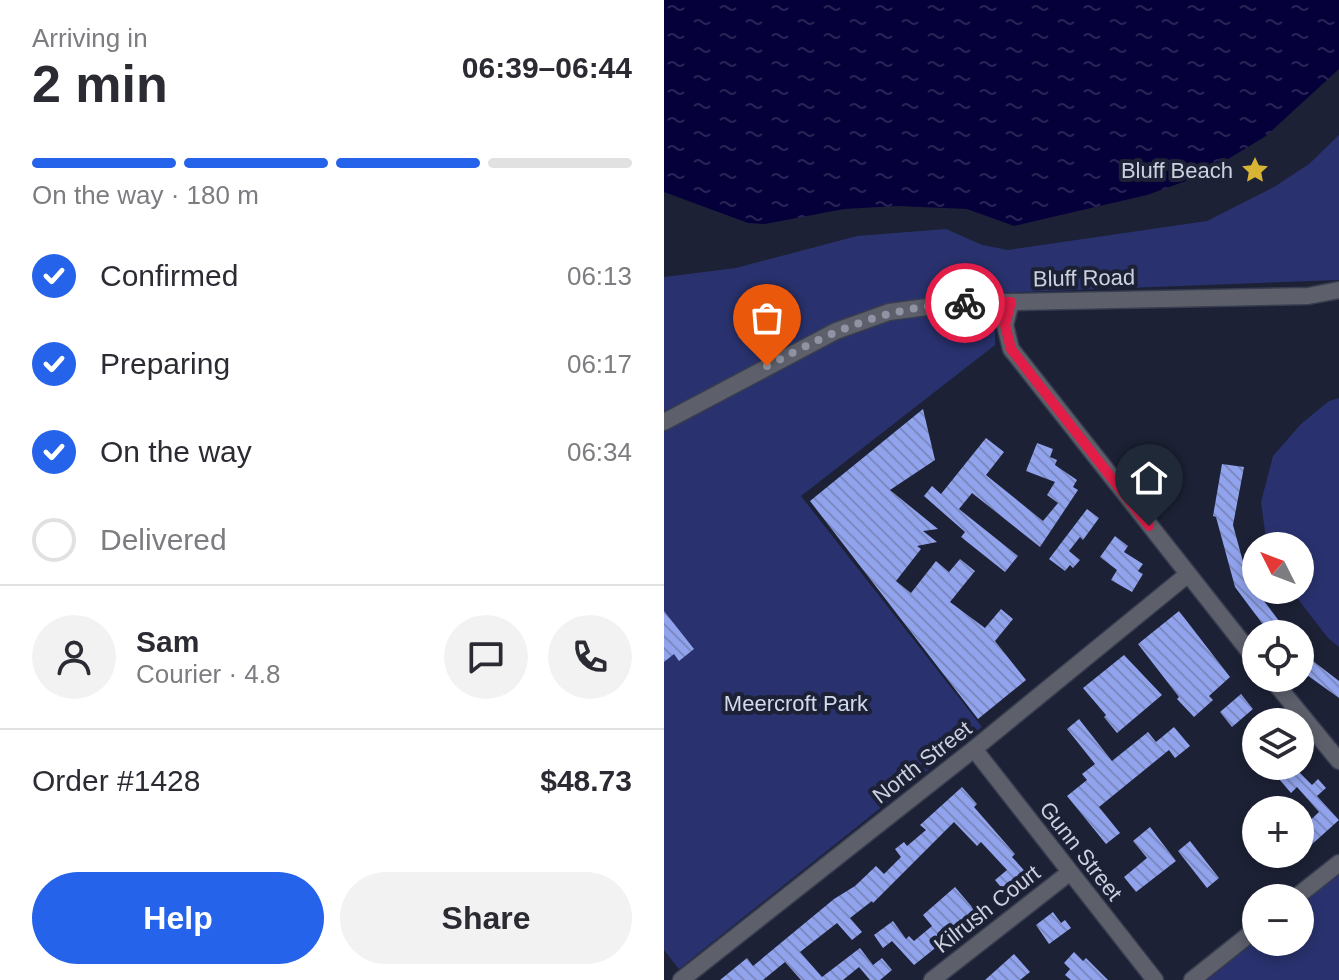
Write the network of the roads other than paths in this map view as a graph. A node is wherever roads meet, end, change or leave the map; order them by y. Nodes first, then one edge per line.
1 (1339, 290) edge
2 (1011, 302) junction
3 (664, 422) edge
4 (1187, 575) junction
5 (1242, 643) edge
6 (1282, 692) edge
7 (974, 749) junction
8 (1339, 761) edge
9 (1339, 863) edge
10 (1069, 873) junction
11 (1313, 884) edge
12 (1242, 940) edge
13 (681, 980) edge
14 (932, 980) edge
15 (1155, 980) edge
16 (1192, 980) edge

1 - 2 street, Bluff Road
2 - 3 street, Bluff Road
2 - 4 street
4 - 5 street
4 - 7 street, North Street
6 - 8 street
7 - 10 street, Gunn Street
7 - 13 street, North Street
9 - 11 street
10 - 14 street, Kilrush Court
10 - 15 street, Gunn Street
12 - 16 street

